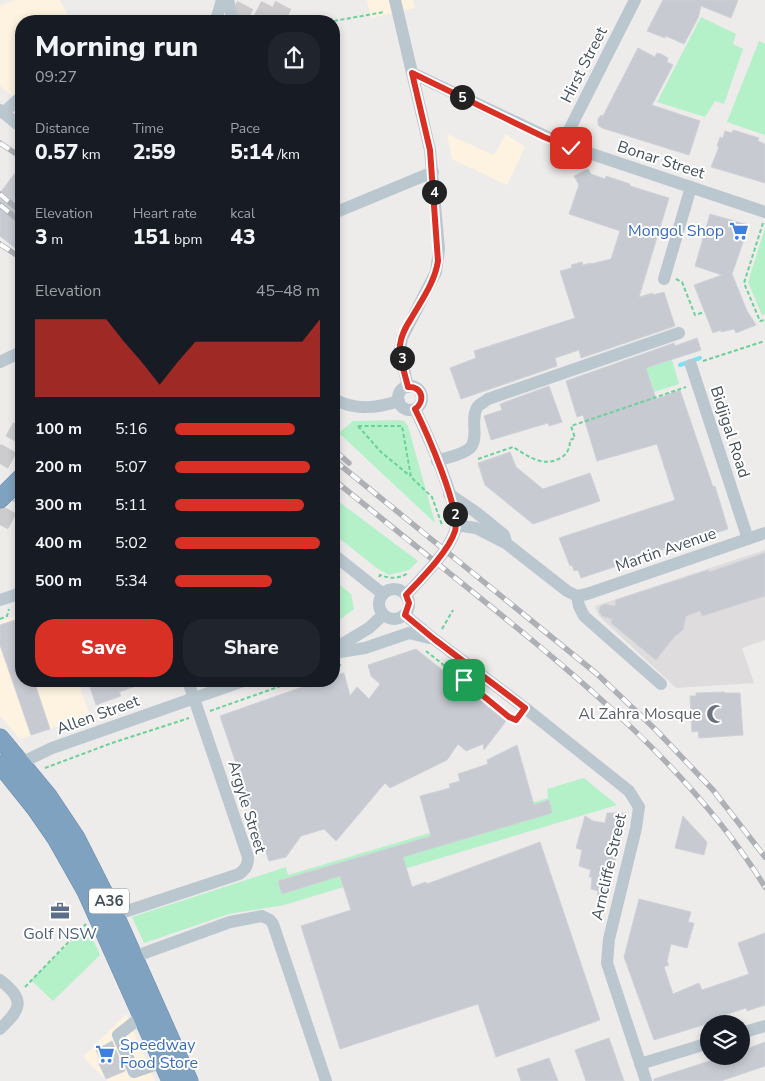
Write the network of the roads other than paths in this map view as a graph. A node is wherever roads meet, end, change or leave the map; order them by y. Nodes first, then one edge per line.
1 (222, 0) edge
2 (228, 0) edge
3 (395, 0) edge
4 (635, 0) edge
5 (218, 15) edge
6 (232, 15) edge
7 (412, 73) junction
8 (15, 102) edge
9 (2, 112) edge
10 (15, 122) edge
11 (562, 144) junction
12 (433, 172) junction
13 (692, 187) junction
14 (340, 211) edge
15 (764, 216) edge
16 (665, 276) road end
17 (679, 332) dead end
18 (15, 355) edge
19 (0, 362) edge
20 (691, 365) road end
21 (408, 387) junction
22 (340, 401) edge
23 (399, 401) junction
24 (415, 409) junction
25 (437, 461) junction
26 (15, 484) edge
27 (449, 494) junction
28 (0, 499) edge
29 (456, 525) junction
30 (765, 533) edge
31 (748, 539) junction
32 (507, 544) junction
33 (340, 560) edge
34 (383, 594) junction
35 (15, 595) edge
36 (406, 595) junction
37 (577, 596) junction
38 (0, 600) edge
39 (384, 615) junction
40 (405, 615) junction
41 (438, 634) junction
42 (340, 645) edge
43 (340, 652) edge
44 (661, 684) dead end
45 (190, 687) edge
46 (226, 687) edge
47 (195, 698) junction
48 (0, 738) edge
49 (22, 763) junction
50 (0, 764) edge
51 (115, 915) junction
52 (126, 960) junction
53 (0, 980) edge
54 (142, 1016) junction
55 (765, 1026) edge
56 (0, 1029) edge
57 (750, 1030) edge
58 (700, 1046) edge
59 (163, 1062) junction
60 (640, 1064) junction
61 (171, 1081) edge
62 (189, 1081) edge
63 (326, 1081) edge
64 (646, 1081) edge

1 - 5 street
2 - 6 street
3 - 7 street
4 - 11 street, Hirst Street
7 - 11 street, Bonar Street
7 - 12 street
8 - 9 street
9 - 10 street
11 - 13 street, Bonar Street
12 - 14 street
12 - 21 street
13 - 15 street, Bonar Street
13 - 16 street
17 - 25 street
18 - 19 street
20 - 31 street, Bidjigal Road
21 - 23 street
21 - 24 street
22 - 23 street
23 - 24 street
24 - 25 street
25 - 27 street
26 - 28 highway
27 - 29 street
27 - 32 street
29 - 32 street
29 - 36 street
30 - 31 street, Martin Avenue
31 - 37 street, Martin Avenue
32 - 37 street
33 - 34 street
34 - 36 street
34 - 39 street
35 - 38 street
36 - 40 street
37 - 44 street
39 - 40 street
39 - 42 street
40 - 41 street, Arncliffe Street
41 - 43 street
41 - 60 street, Arncliffe Street
45 - 47 street, Argyle Street
46 - 47 street, Allen Street
47 - 49 street, Allen Street
47 - 51 street, Argyle Street
48 - 49 highway, A36
49 - 51 highway, A36
50 - 52 highway, A36
51 - 52 highway, A36
52 - 54 highway, A36
52 - 62 highway, A36
52 - 63 street
53 - 56 street
54 - 59 highway, A36
54 - 59 street
55 - 57 street
58 - 60 street
59 - 61 highway, A36
60 - 64 street, Arncliffe Street

